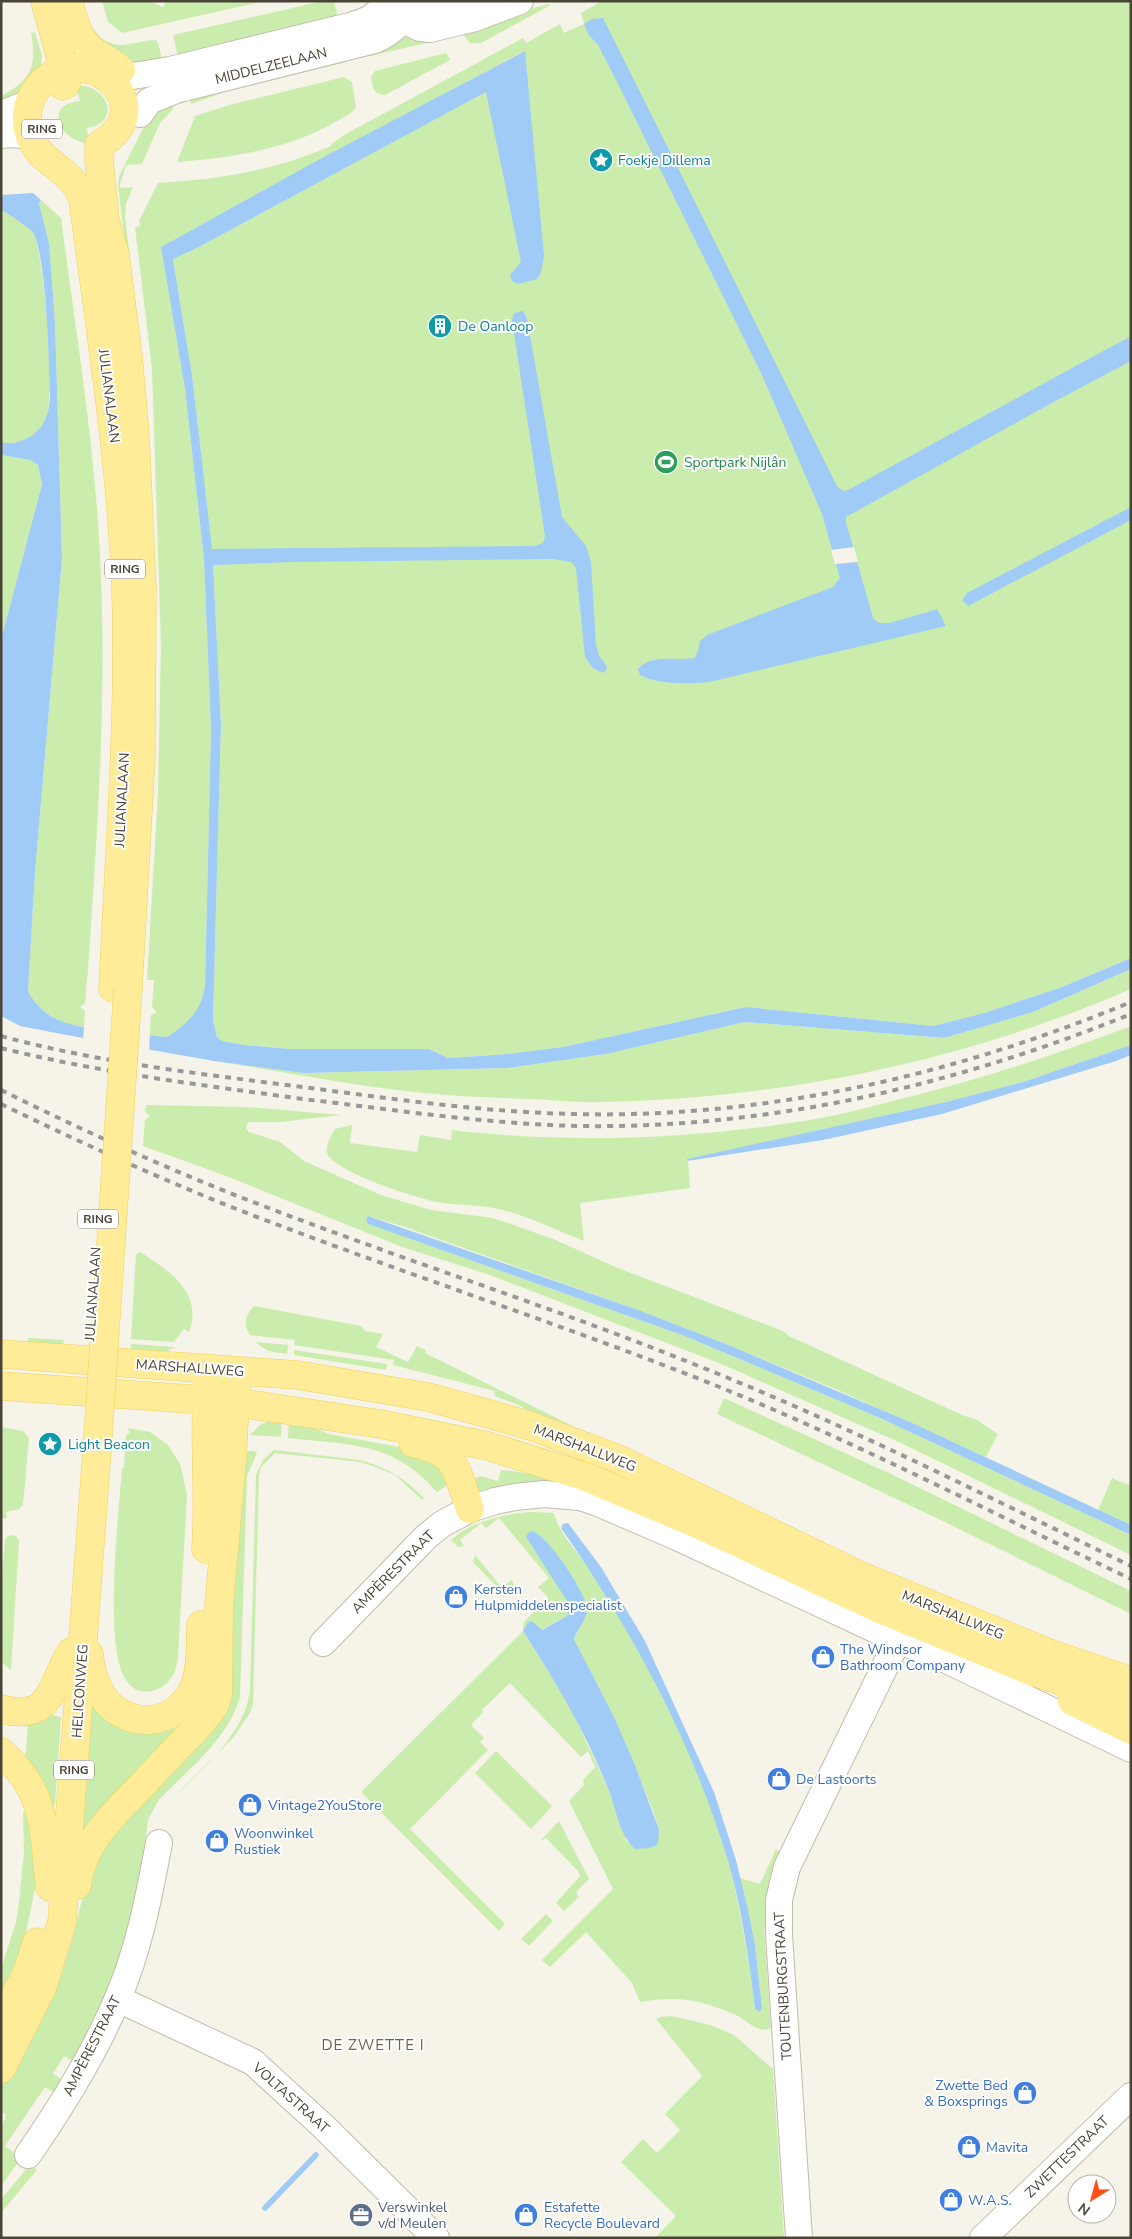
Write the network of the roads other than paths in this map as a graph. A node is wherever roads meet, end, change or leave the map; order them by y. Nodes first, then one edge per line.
1 (33, 1) edge
2 (45, 1) edge
3 (68, 1) edge
4 (469, 1) edge
5 (520, 1) edge
6 (395, 6) edge
7 (112, 70) junction
8 (56, 73) junction
9 (30, 101) junction
10 (1, 114) edge
11 (140, 114) junction
12 (1, 135) edge
13 (45, 148) junction
14 (108, 156) junction
15 (120, 989) junction
16 (1, 1354) edge
17 (209, 1369) junction
18 (237, 1371) junction
19 (1, 1386) edge
20 (207, 1398) junction
21 (234, 1402) junction
22 (380, 1424) junction
23 (90, 1450) junction
24 (470, 1509) junction
25 (85, 1617) junction
26 (898, 1640) junction
27 (324, 1643) dead end
28 (71, 1652) junction
29 (1031, 1671) junction
30 (1130, 1688) edge
31 (13, 1710) edge
32 (1131, 1730) edge
33 (1131, 1749) edge
34 (2, 1753) edge
35 (160, 1843) dead end
36 (50, 1886) junction
37 (62, 1922) junction
38 (118, 1999) junction
39 (1, 2022) edge
40 (1, 2069) edge
41 (1131, 2096) edge
42 (1131, 2121) edge
43 (28, 2154) dead end
44 (436, 2238) edge
45 (800, 2238) edge
46 (982, 2238) edge
47 (1009, 2238) edge

1 - 8 main road, RING
2 - 8 main road
3 - 7 main road, RING
4 - 6 street
5 - 6 street
6 - 7 street, MIDDELZEELAAN
6 - 11 street, MIDDELZEELAAN
7 - 8 main road, RING
7 - 11 main road, RING
7 - 14 main road, RING
8 - 9 main road, RING
8 - 13 main road, RING
9 - 10 street
9 - 13 main road, RING
11 - 14 main road
12 - 13 street
13 - 14 main road, RING
13 - 15 main road, JULIANALAAN / RING
14 - 15 main road, JULIANALAAN / RING
15 - 23 main road, JULIANALAAN / RING, bridge
16 - 17 main road, MARSHALLWEG
17 - 18 main road, MARSHALLWEG
17 - 20 main road
18 - 21 main road
18 - 30 main road, MARSHALLWEG
19 - 20 main road, MARSHALLWEG
20 - 21 main road, MARSHALLWEG
20 - 25 main road
21 - 22 main road, MARSHALLWEG
21 - 37 main road
22 - 24 main road
22 - 29 main road, MARSHALLWEG
23 - 25 main road, HELICONWEG / RING
23 - 28 main road, HELICONWEG / RING
24 - 26 street
24 - 27 street, AMPÈRESTRAAT
25 - 37 main road, HELICONWEG / RING
26 - 33 street
26 - 45 street, TOUTENBURGSTRAAT
28 - 31 main road
28 - 36 main road, HELICONWEG / RING
29 - 30 main road, MARSHALLWEG
29 - 32 main road
34 - 36 main road
35 - 38 street, AMPÈRESTRAAT
36 - 39 main road, HELICONWEG / RING
37 - 40 main road, HELICONWEG / RING
38 - 43 street, AMPÈRESTRAAT
38 - 44 street, VOLTASTRAAT
41 - 46 street, ZWETTESTRAAT
42 - 47 street, ZWETTESTRAAT

